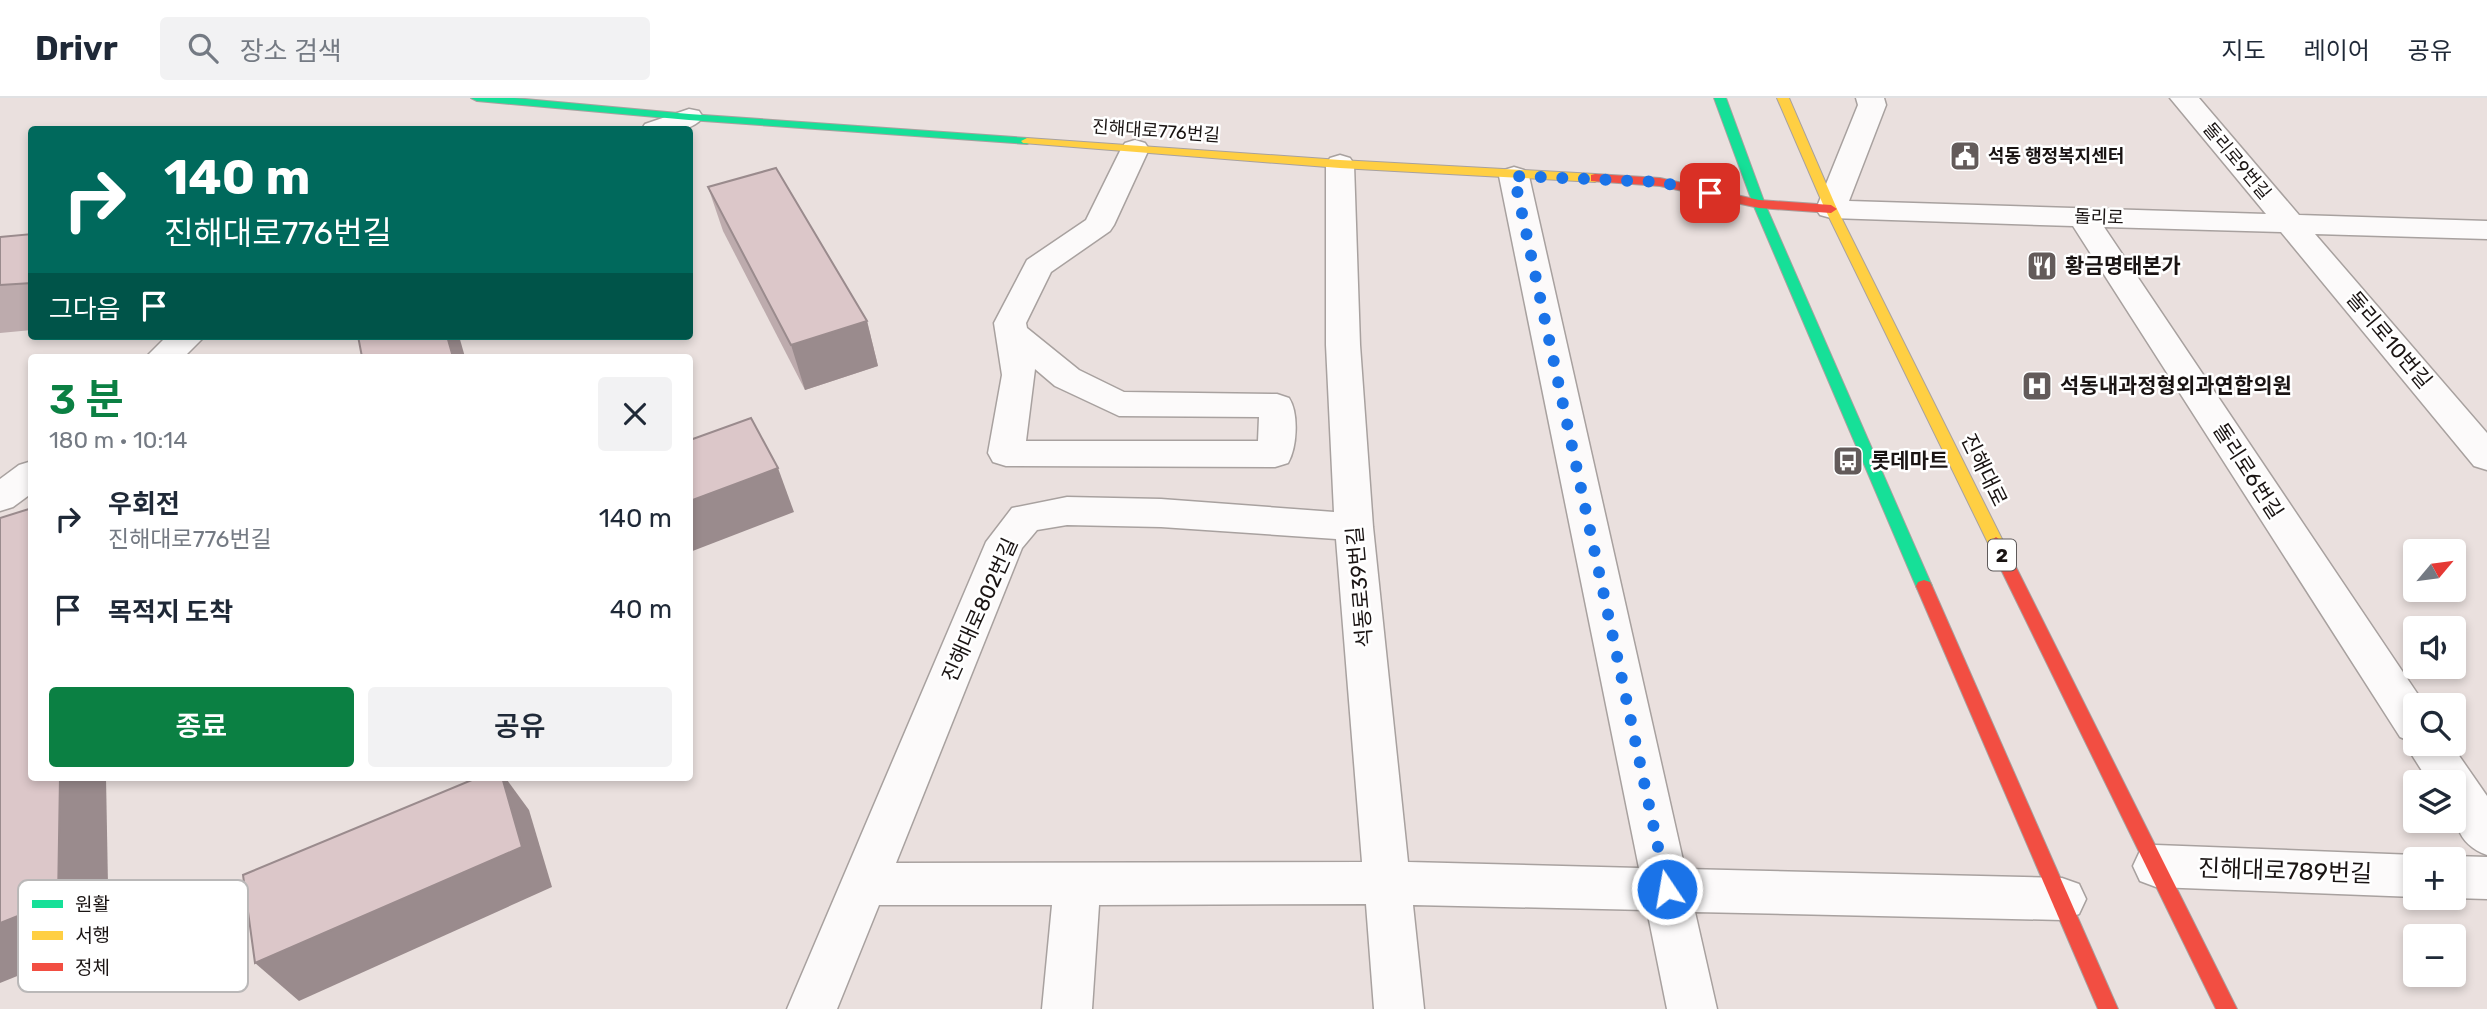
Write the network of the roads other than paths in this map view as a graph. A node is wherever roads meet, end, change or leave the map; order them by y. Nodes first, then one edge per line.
1 (477, 98) edge
2 (1720, 98) edge
3 (1783, 98) edge
4 (1870, 98) edge
5 (2184, 98) edge
6 (689, 117) junction
7 (665, 126) edge
8 (1135, 149) junction
9 (1340, 164) junction
10 (1514, 176) junction
11 (1759, 204) junction
12 (1831, 209) junction
13 (2082, 217) junction
14 (2291, 223) junction
15 (2487, 230) edge
16 (1013, 333) junction
17 (183, 340) edge
18 (167, 354) edge
19 (2487, 457) edge
20 (28, 477) edge
21 (0, 498) edge
22 (1354, 527) junction
23 (2403, 707) edge
24 (2466, 803) edge
25 (2487, 835) edge
26 (2156, 866) junction
27 (2403, 876) edge
28 (2466, 877) edge
29 (2487, 878) edge
30 (1077, 883) junction
31 (1386, 883) junction
32 (863, 884) junction
33 (1667, 889) junction
34 (2062, 899) junction
35 (812, 1009) edge
36 (1067, 1009) edge
37 (1399, 1009) edge
38 (1692, 1009) edge
39 (2108, 1009) edge
40 (2227, 1009) edge

1 - 6 main road, 진해대로776번길
2 - 11 main road
3 - 12 main road, 진해대로 / 2
4 - 12 street
5 - 14 street, 돌리로9번길
6 - 7 street
6 - 8 main road, 진해대로776번길
8 - 9 main road, 진해대로776번길
8 - 16 street
9 - 10 main road, 진해대로776번길
9 - 22 street, 석동로39번길
10 - 11 main road, 진해대로776번길
10 - 33 street
11 - 12 main road, 진해대로776번길
11 - 34 main road
12 - 13 street, 돌리로
12 - 26 main road, 진해대로 / 2
13 - 14 street, 돌리로
13 - 23 street, 돌리로6번길
14 - 15 street, 돌리로
14 - 19 street, 돌리로10번길
16 - 16 street
17 - 18 street
20 - 21 street
22 - 31 street, 석동로39번길
22 - 32 street, 진해대로802번길
24 - 25 street
26 - 27 street, 진해대로789번길
26 - 40 main road, 진해대로 / 2
28 - 29 street
30 - 31 street
30 - 32 street
30 - 36 street
31 - 33 street
31 - 37 street, 석동로39번길
32 - 35 street, 진해대로802번길
33 - 34 street
33 - 38 street
34 - 39 main road

